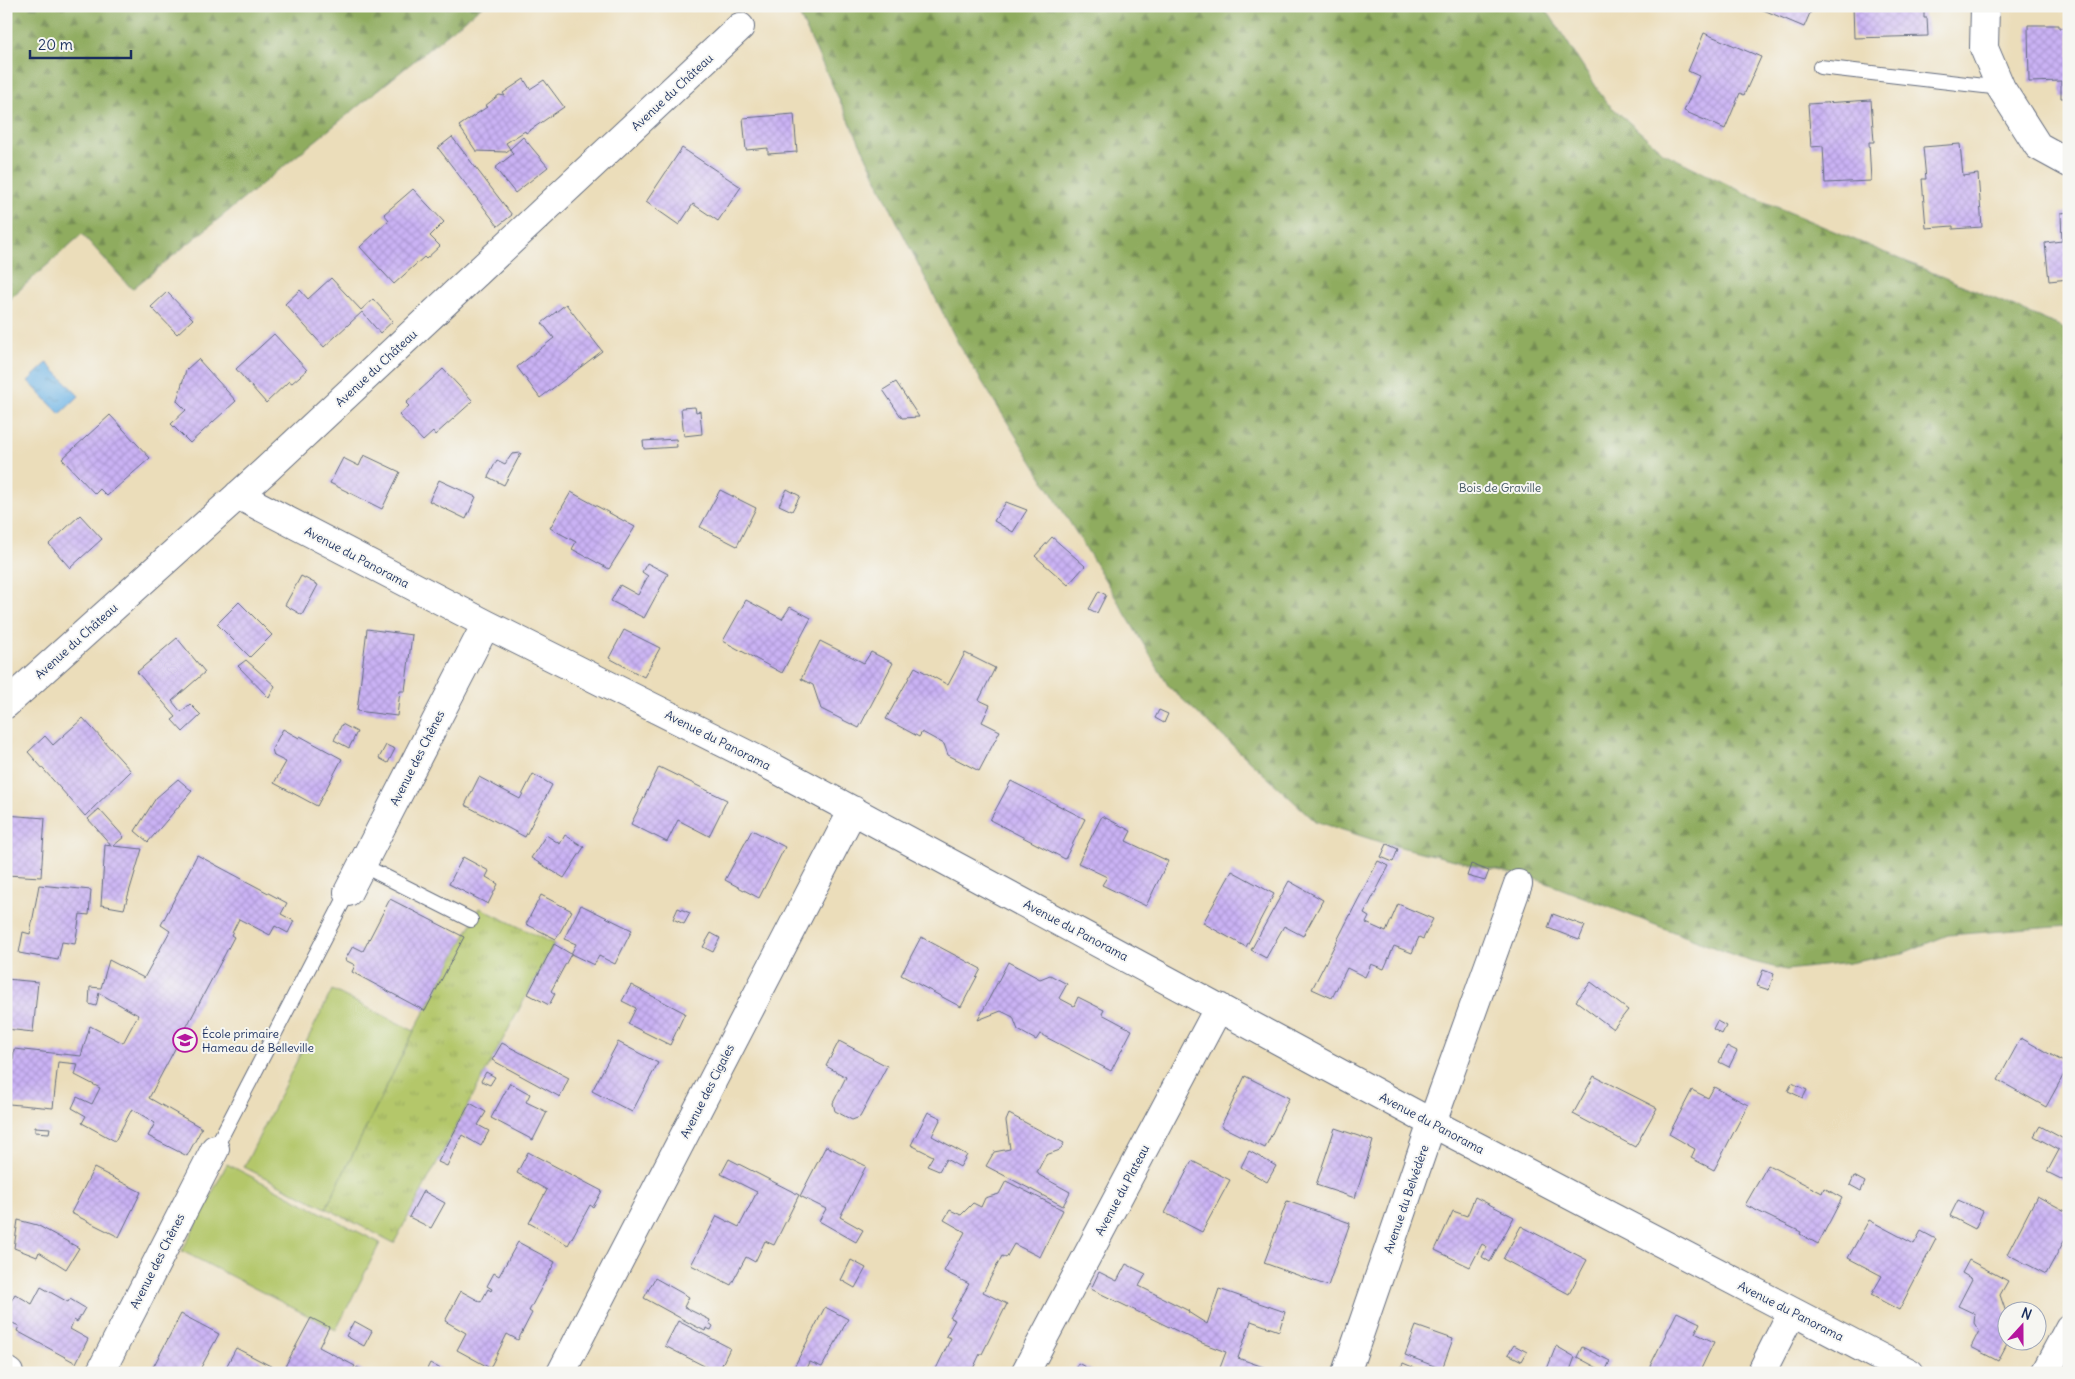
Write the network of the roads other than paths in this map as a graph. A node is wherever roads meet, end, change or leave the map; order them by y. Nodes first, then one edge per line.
1 (1985, 6) edge
2 (740, 27) dead end
3 (1820, 67) dead end
4 (2001, 88) junction
5 (2069, 163) edge
6 (238, 495) junction
7 (486, 624) junction
8 (6, 704) edge
9 (853, 810) junction
10 (362, 866) junction
11 (1518, 884) dead end
12 (348, 892) joint
13 (471, 920) dead end
14 (1219, 1007) junction
15 (1432, 1123) junction
16 (215, 1149) joint
17 (1792, 1312) junction
18 (2069, 1328) edge
19 (100, 1373) edge
20 (561, 1373) edge
21 (1025, 1373) edge
22 (1346, 1373) edge
23 (1761, 1373) edge
24 (1910, 1373) edge
25 (2045, 1373) edge

1 - 4 street
2 - 6 street, Avenue du Château
3 - 4 lane
4 - 5 street
6 - 7 street, Avenue du Panorama
6 - 8 street, Avenue du Château
7 - 9 street, Avenue du Panorama
7 - 10 street, Avenue des Chênes
9 - 14 street, Avenue du Panorama
9 - 20 street, Avenue des Cigales
10 - 12 street, Avenue des Chênes
10 - 13 lane
11 - 15 street, Avenue du Belvédère
12 - 16 lane
14 - 15 street, Avenue du Panorama
14 - 21 street, Avenue du Plateau
15 - 17 street, Avenue du Panorama
15 - 22 street, Avenue du Belvédère
16 - 19 street, Avenue des Chênes
17 - 23 street
17 - 24 street, Avenue du Panorama
18 - 25 street

